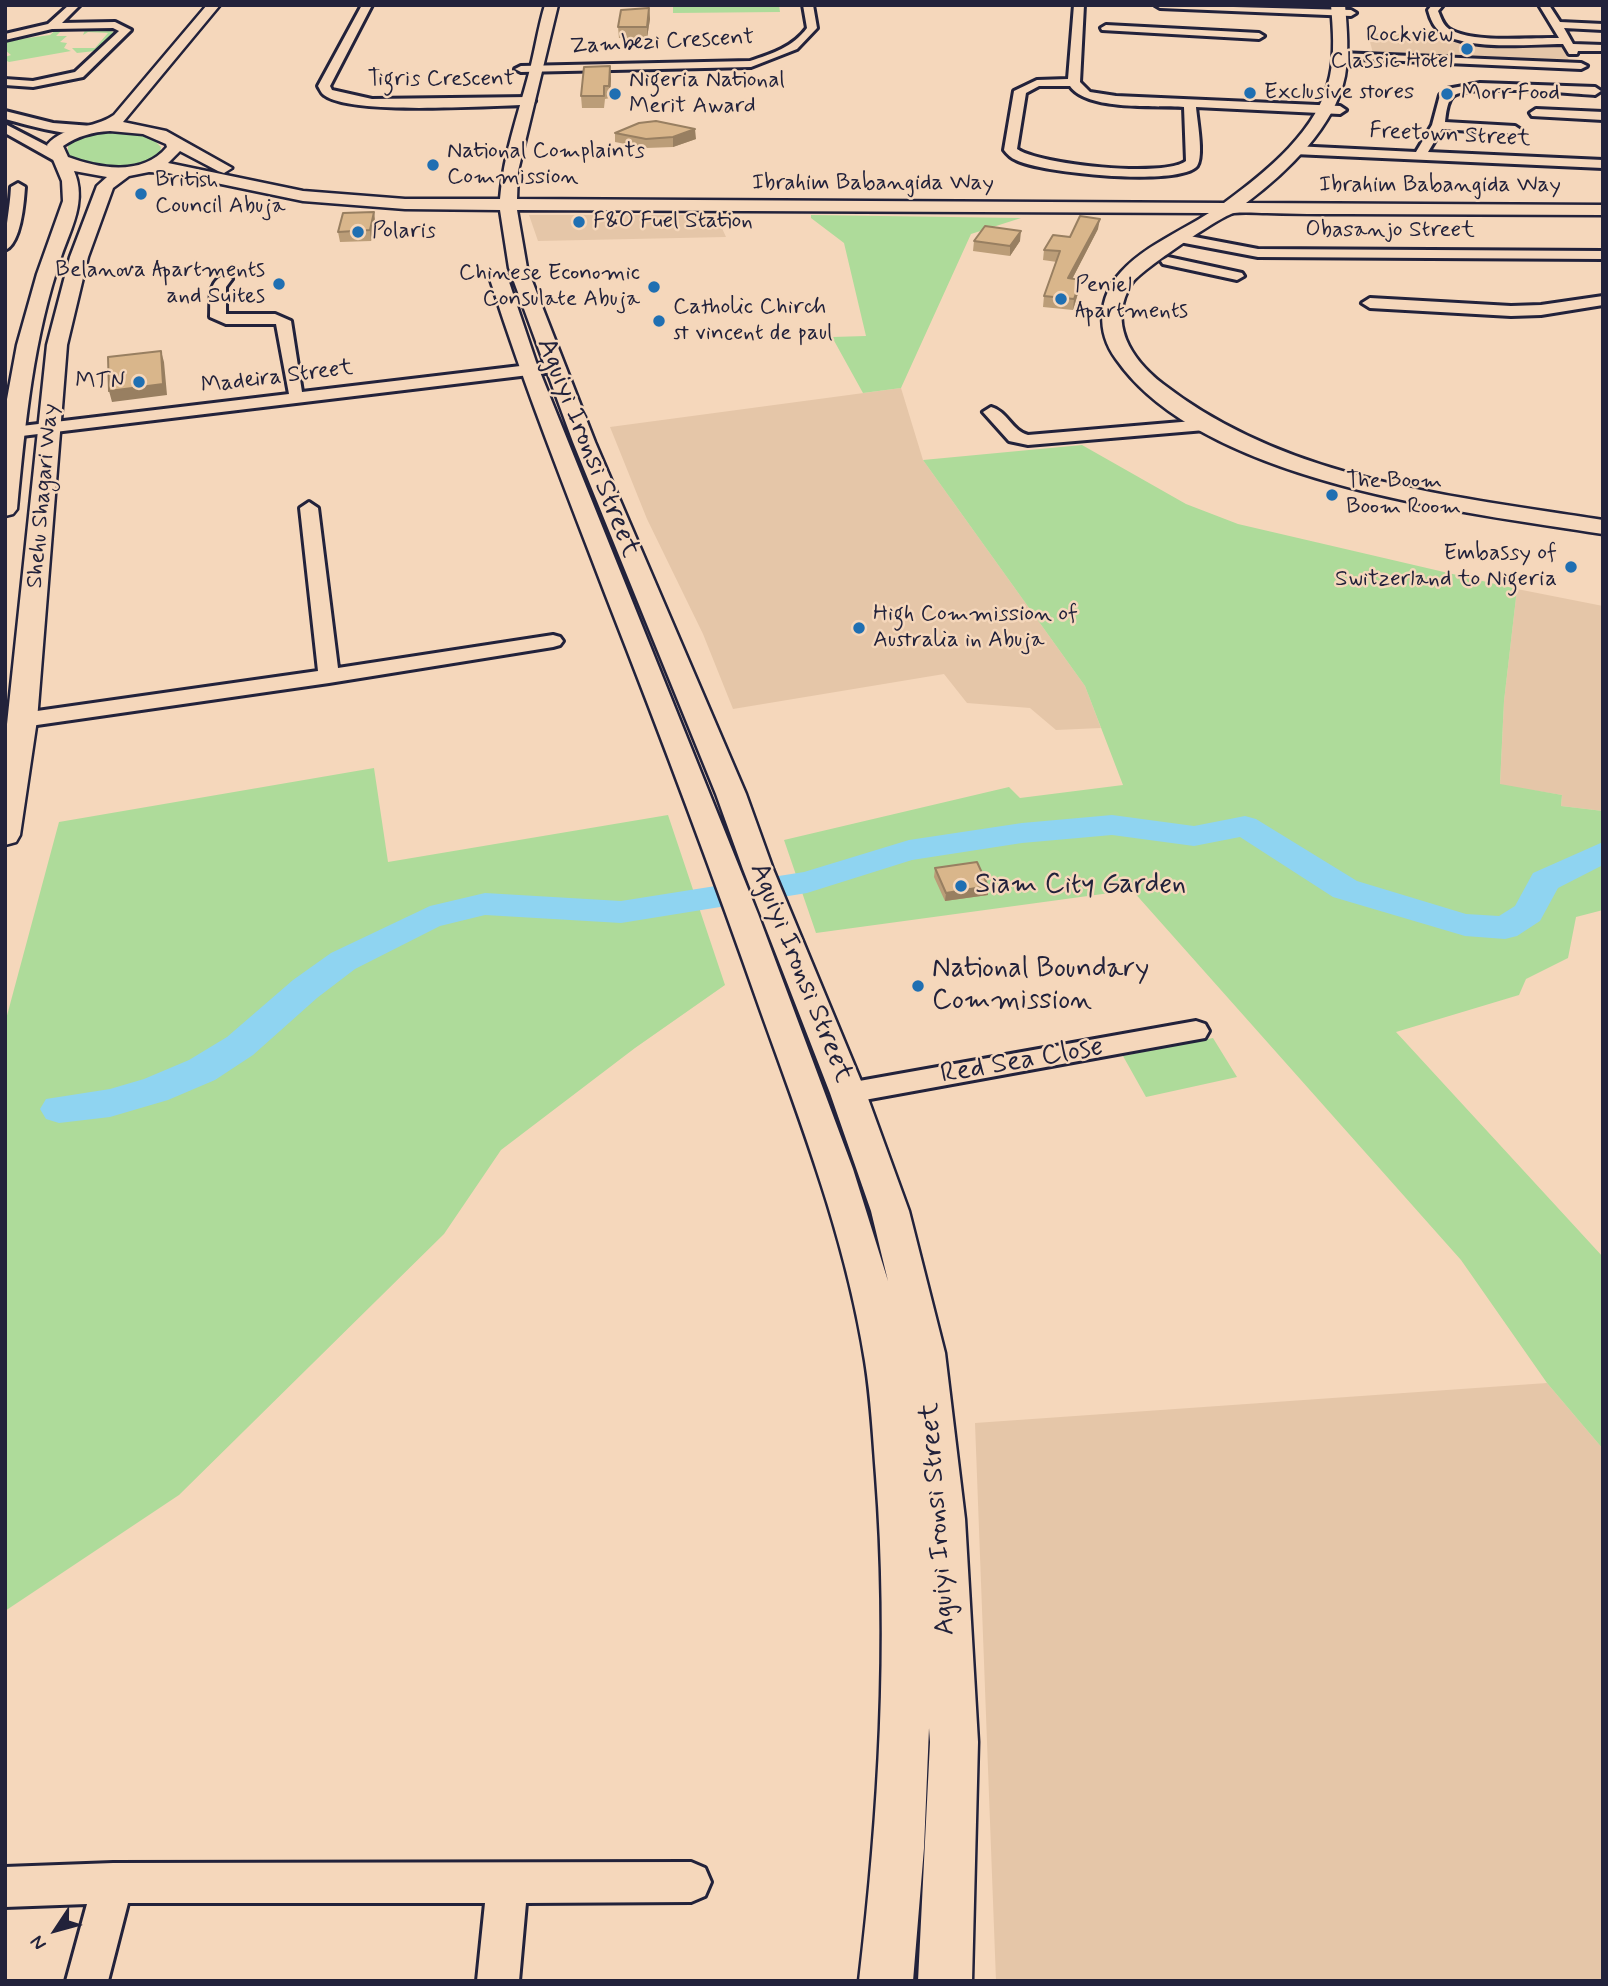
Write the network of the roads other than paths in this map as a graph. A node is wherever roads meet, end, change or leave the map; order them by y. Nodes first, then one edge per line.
1 (75, 5) edge
2 (214, 5) edge
3 (367, 5) edge
4 (538, 5) edge
5 (552, 5) edge
6 (808, 5) edge
7 (1079, 5) edge
8 (1160, 5) edge
9 (1438, 5) edge
10 (1536, 5) edge
11 (1544, 5) edge
12 (1191, 6) edge
13 (1345, 9) edge
14 (1557, 25) junction
15 (52, 26) junction
16 (1603, 27) edge
17 (1106, 28) dead end
18 (1192, 33) junction
19 (1259, 36) dead end
20 (5, 37) edge
21 (1568, 44) junction
22 (1603, 48) edge
23 (1346, 56) junction
24 (1581, 66) junction
25 (529, 69) junction
26 (5, 82) edge
27 (1074, 82) junction
28 (1599, 96) edge
29 (521, 101) junction
30 (1190, 103) junction
31 (1333, 110) junction
32 (1536, 113) dead end
33 (5, 115) edge
34 (1603, 116) edge
35 (157, 117) dead end
36 (5, 128) edge
37 (99, 128) junction
38 (1435, 131) junction
39 (1514, 136) dead end
40 (168, 139) junction
41 (1303, 151) junction
42 (1420, 155) junction
43 (62, 159) junction
44 (1603, 164) edge
45 (135, 169) junction
46 (18, 187) dead end
47 (1286, 191) dead end
48 (485, 201) junction
49 (508, 202) junction
50 (1317, 202) junction
51 (1603, 203) edge
52 (1244, 205) junction
53 (1153, 208) junction
54 (1603, 210) edge
55 (489, 228) dead end
56 (1190, 236) junction
57 (5, 246) edge
58 (1603, 255) edge
59 (495, 260) dead end
60 (1168, 261) junction
61 (1237, 276) dead end
62 (225, 279) dead end
63 (1603, 300) edge
64 (1370, 303) dead end
65 (552, 363) junction
66 (527, 366) junction
67 (295, 391) junction
68 (991, 412) dead end
69 (51, 423) junction
70 (1205, 425) junction
71 (9, 428) edge
72 (309, 508) dead end
73 (5, 509) edge
74 (1603, 515) edge
75 (1603, 527) edge
76 (553, 640) dead end
77 (329, 677) junction
78 (23, 720) junction
79 (5, 835) edge
80 (742, 872) junction
81 (761, 919) junction
82 (1196, 1031) dead end
83 (848, 1093) junction
84 (691, 1882) dead end
85 (113, 1883) junction
86 (507, 1883) junction
87 (5, 1887) edge
88 (88, 1981) edge
89 (498, 1981) edge
90 (886, 1981) edge
91 (945, 1981) edge

1 - 15 street
2 - 37 main road
3 - 29 street, Tigris Crescent
4 - 25 main road, Aguiyi Ironsi Street
5 - 25 main road, Aguiyi Ironsi Street
6 - 25 street, Zambezi Crescent
7 - 27 street
8 - 12 street
9 - 21 street
10 - 11 street
11 - 14 street
12 - 13 street
12 - 18 street
13 - 23 main road
14 - 16 street
14 - 21 street
15 - 20 street
15 - 26 street
17 - 18 street
18 - 19 street
21 - 22 street
21 - 24 street
23 - 24 street
23 - 31 main road
24 - 28 street
25 - 29 main road, Aguiyi Ironsi Street
27 - 30 street
27 - 30 street
28 - 38 street
29 - 48 main road, Aguiyi Ironsi Street
29 - 49 main road, Aguiyi Ironsi Street
30 - 31 street
31 - 41 main road
32 - 34 street
33 - 37 street
35 - 40 main road
36 - 43 street
37 - 40 main road, Ibrahim Babangida Way
37 - 43 main road
38 - 39 street
38 - 42 street
40 - 45 main road, Shehu Shagari Way
40 - 48 main road, Ibrahim Babangida Way
41 - 42 street, Freetown Street
41 - 52 main road
42 - 44 street, Freetown Street
43 - 45 main road, Ibrahim Babangida Way
43 - 71 main road, Shehu Shagari Way
45 - 48 main road, Ibrahim Babangida Way
45 - 69 main road, Shehu Shagari Way
46 - 57 street
47 - 50 main road
48 - 49 main road, Ibrahim Babangida Way
48 - 55 main road, Aguiyi Ironsi Street
49 - 52 main road, Ibrahim Babangida Way
49 - 53 main road, Ibrahim Babangida Way
49 - 65 main road, Aguiyi Ironsi Street
50 - 51 main road, Ibrahim Babangida Way
50 - 52 main road, Ibrahim Babangida Way
52 - 53 main road, Ibrahim Babangida Way
52 - 54 main road, Ibrahim Babangida Way
52 - 56 main road
53 - 56 main road
56 - 58 street, Obasanjo Street
56 - 60 main road
56 - 70 main road
59 - 66 main road, Aguiyi Ironsi Street
60 - 61 street
60 - 74 main road
62 - 67 street
63 - 64 street
65 - 66 street, Madeira Street
65 - 80 main road, Aguiyi Ironsi Street
66 - 67 street
66 - 69 street, Madeira Street
66 - 80 main road, Aguiyi Ironsi Street
67 - 69 street
68 - 70 street
69 - 71 street, Madeira Street
69 - 78 main road, Shehu Shagari Way
70 - 75 main road
71 - 73 main road, Shehu Shagari Way
72 - 77 street
76 - 77 street
77 - 78 street
78 - 79 main road, Shehu Shagari Way
80 - 81 main road, Aguiyi Ironsi Street
81 - 83 main road, Aguiyi Ironsi Street
81 - 90 main road, Aguiyi Ironsi Street
82 - 83 street, Red Sea Close
83 - 91 main road, Aguiyi Ironsi Street
84 - 86 street
85 - 86 street
85 - 87 street
85 - 88 street
86 - 89 street

